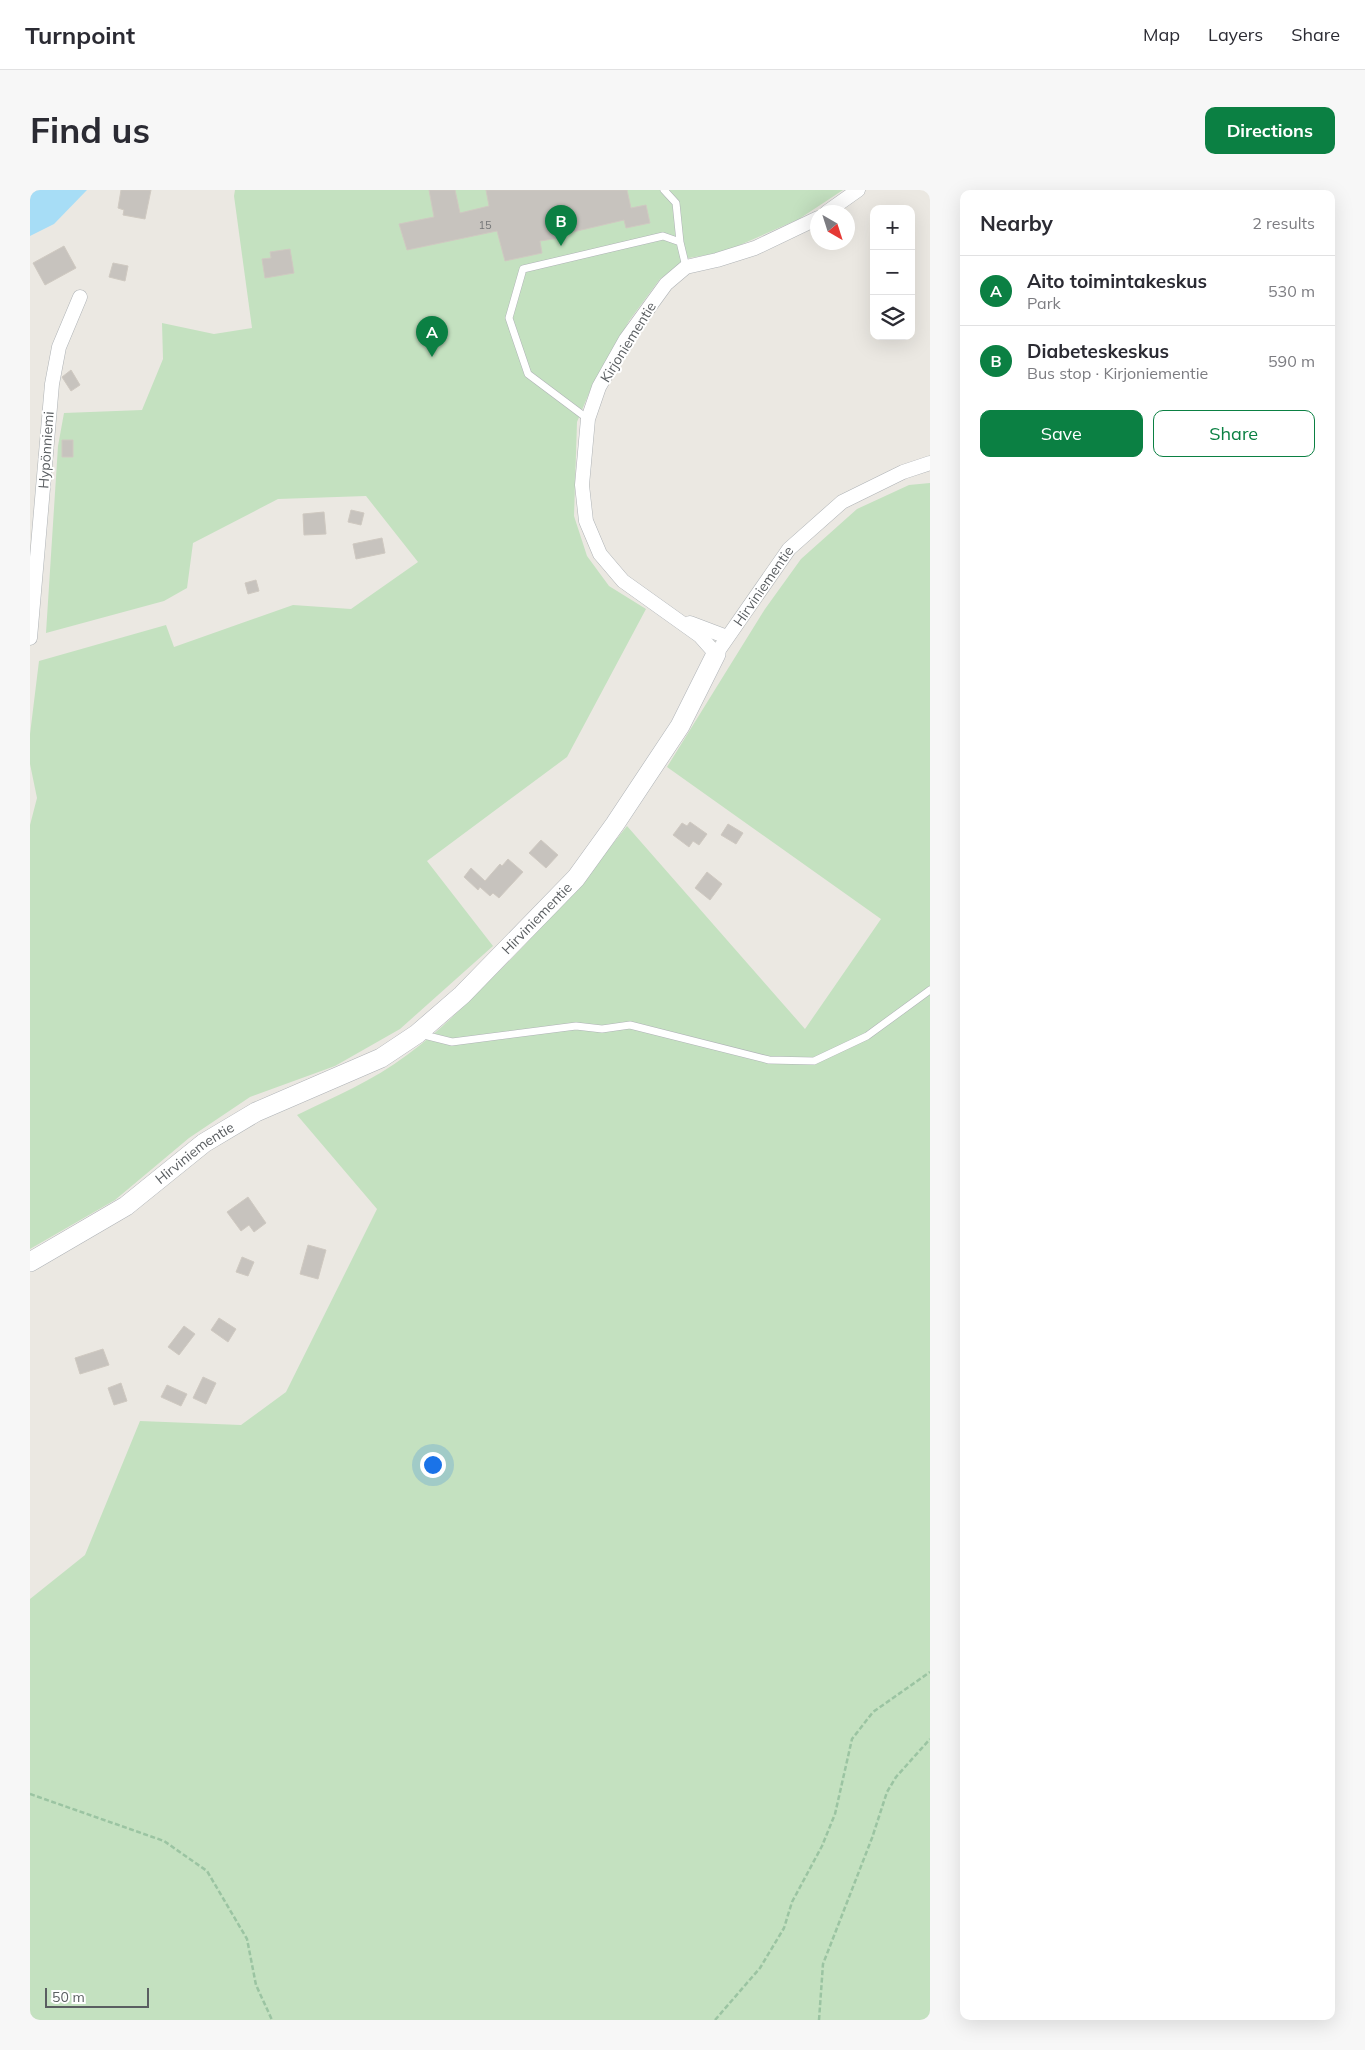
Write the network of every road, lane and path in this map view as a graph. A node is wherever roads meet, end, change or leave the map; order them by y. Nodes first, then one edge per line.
1 (664, 190) edge
2 (858, 190) edge
3 (837, 205) edge
4 (810, 222) edge
5 (680, 242) junction
6 (686, 267) junction
7 (80, 297) dead end
8 (588, 419) junction
9 (930, 463) edge
10 (677, 618) junction
11 (727, 637) junction
12 (30, 638) edge
13 (716, 654) junction
14 (930, 990) edge
15 (417, 1034) junction
16 (30, 1262) edge
17 (930, 1672) edge
18 (930, 1739) edge
19 (30, 1794) edge
20 (272, 2020) edge
21 (715, 2020) edge
22 (818, 2020) edge

1 - 5 lane
2 - 3 street
4 - 6 street, Kirjoniementie
5 - 6 lane
5 - 8 lane
6 - 8 street, Kirjoniementie
7 - 12 street, Hypönniemi
8 - 10 street, Kirjoniementie
9 - 11 street, Hirviniementie
10 - 11 street, Kirjoniementie
10 - 13 street, Kirjoniementie
11 - 13 street, Hirviniementie
13 - 15 street, Hirviniementie
14 - 15 lane
15 - 16 street, Hirviniementie
17 - 21 path
18 - 22 path
19 - 20 path

